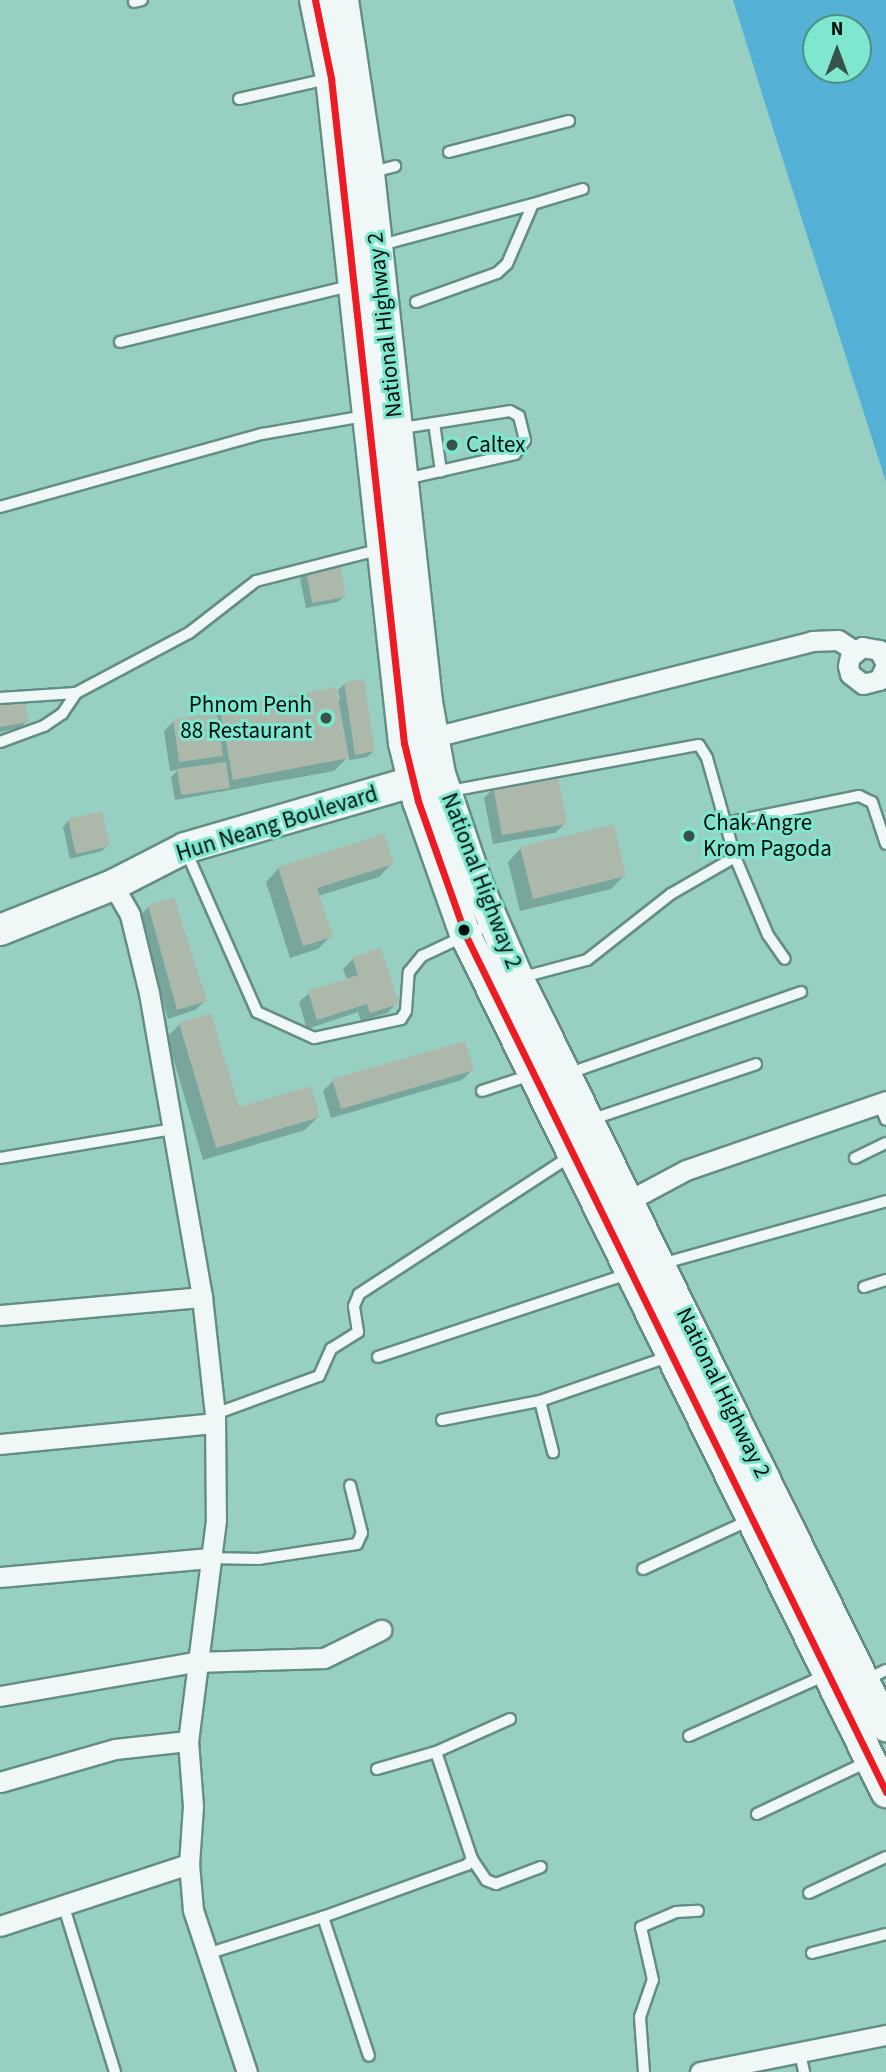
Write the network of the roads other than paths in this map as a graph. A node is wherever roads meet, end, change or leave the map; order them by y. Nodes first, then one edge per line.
1 (315, 0) edge
2 (343, 0) edge
3 (331, 78) junction
4 (239, 99) dead end
5 (569, 121) dead end
6 (449, 152) dead end
7 (583, 188) dead end
8 (533, 204) junction
9 (376, 246) junction
10 (353, 285) junction
11 (416, 302) dead end
12 (120, 342) dead end
13 (435, 423) junction
14 (378, 425) junction
15 (441, 471) junction
16 (389, 482) junction
17 (0, 508) edge
18 (382, 549) junction
19 (855, 651) junction
20 (886, 665) edge
21 (76, 693) junction
22 (0, 698) edge
23 (417, 741) junction
24 (0, 743) edge
25 (430, 790) junction
26 (726, 823) junction
27 (886, 844) edge
28 (185, 848) junction
29 (735, 857) junction
30 (113, 885) junction
31 (492, 923) junction
32 (1, 926) edge
33 (465, 934) junction
34 (785, 959) dead end
35 (505, 982) junction
36 (801, 992) dead end
37 (756, 1064) dead end
38 (549, 1074) junction
39 (482, 1091) dead end
40 (884, 1108) edge
41 (589, 1121) junction
42 (174, 1129) junction
43 (886, 1143) edge
44 (572, 1155) junction
45 (0, 1158) edge
46 (855, 1158) dead end
47 (886, 1200) edge
48 (628, 1201) junction
49 (645, 1269) junction
50 (886, 1280) edge
51 (864, 1287) dead end
52 (202, 1297) junction
53 (0, 1315) edge
54 (672, 1356) junction
55 (379, 1357) dead end
56 (540, 1401) junction
57 (735, 1416) junction
58 (215, 1419) junction
59 (442, 1420) dead end
60 (707, 1428) junction
61 (0, 1444) edge
62 (553, 1452) dead end
63 (350, 1485) dead end
64 (752, 1519) junction
65 (208, 1558) junction
66 (643, 1569) dead end
67 (0, 1577) edge
68 (818, 1619) junction
69 (381, 1630) dead end
70 (195, 1662) junction
71 (828, 1674) junction
72 (875, 1675) edge
73 (0, 1696) edge
74 (510, 1719) dead end
75 (886, 1726) edge
76 (689, 1736) dead end
77 (188, 1741) junction
78 (436, 1752) junction
79 (870, 1760) junction
80 (377, 1769) dead end
81 (0, 1782) edge
82 (886, 1792) edge
83 (757, 1814) dead end
84 (886, 1857) edge
85 (472, 1859) junction
86 (190, 1864) junction
87 (541, 1867) dead end
88 (809, 1893) dead end
89 (63, 1903) junction
90 (698, 1911) dead end
91 (323, 1917) junction
92 (0, 1926) edge
93 (886, 1934) edge
94 (812, 1953) dead end
95 (206, 1954) junction
96 (886, 2035) edge
97 (369, 2056) dead end
98 (802, 2063) edge
99 (115, 2072) edge
100 (247, 2072) edge
101 (644, 2072) edge
102 (700, 2072) edge

1 - 3 main road, National Highway 2
2 - 9 main road, National Highway 2
3 - 4 lane
3 - 10 main road, National Highway 2
5 - 6 lane
7 - 8 lane
8 - 9 lane
8 - 11 lane
9 - 14 main road, National Highway 2
10 - 12 lane
10 - 14 main road, National Highway 2
13 - 14 lane
13 - 15 lane
13 - 15 lane
14 - 16 main road, National Highway 2
14 - 17 lane
15 - 16 lane
16 - 18 main road, National Highway 2
16 - 23 main road, National Highway 2
18 - 21 lane
18 - 23 main road, National Highway 2
19 - 20 street
19 - 20 street
19 - 23 street
21 - 22 lane
21 - 24 lane
23 - 25 main road, National Highway 2
25 - 26 lane
25 - 28 main road, Hun Neang Boulevard
25 - 31 main road, National Highway 2
25 - 33 main road, National Highway 2
26 - 27 lane
26 - 29 lane
28 - 30 main road, Hun Neang Boulevard
28 - 33 lane
29 - 34 lane
29 - 35 lane
30 - 32 main road, Hun Neang Boulevard
30 - 42 street
31 - 33 lane
31 - 35 main road, National Highway 2
33 - 35 main road, National Highway 2
35 - 38 main road, National Highway 2
36 - 38 lane
37 - 41 lane
38 - 39 lane
38 - 41 main road, National Highway 2
38 - 44 main road, National Highway 2
40 - 48 street
41 - 48 main road, National Highway 2
42 - 45 lane
42 - 52 street
43 - 46 lane
44 - 49 main road, National Highway 2
44 - 58 lane
47 - 49 lane
48 - 49 main road, National Highway 2
49 - 54 main road, National Highway 2
49 - 55 lane
49 - 57 main road, National Highway 2
50 - 51 lane
52 - 53 street
52 - 58 street
54 - 56 lane
54 - 60 main road, National Highway 2
56 - 59 lane
56 - 62 lane
57 - 60 main road
57 - 68 main road, National Highway 2
58 - 61 street
58 - 65 street
60 - 64 main road, National Highway 2
63 - 65 lane
64 - 66 lane
64 - 68 main road, National Highway 2
65 - 67 street
65 - 70 street
68 - 71 main road, National Highway 2
68 - 72 main road, National Highway 2
69 - 70 street
70 - 73 street
70 - 77 street
71 - 76 lane
71 - 79 main road, National Highway 2
72 - 75 main road, National Highway 2
74 - 78 lane
77 - 81 street
77 - 86 street
78 - 80 lane
78 - 85 lane
79 - 82 main road, National Highway 2
79 - 83 lane
84 - 88 lane
85 - 87 lane
85 - 91 lane
86 - 89 street
86 - 95 street
89 - 92 street
89 - 99 lane
90 - 101 lane
91 - 95 lane
91 - 97 lane
93 - 94 lane
95 - 100 street
96 - 98 street
98 - 102 street

